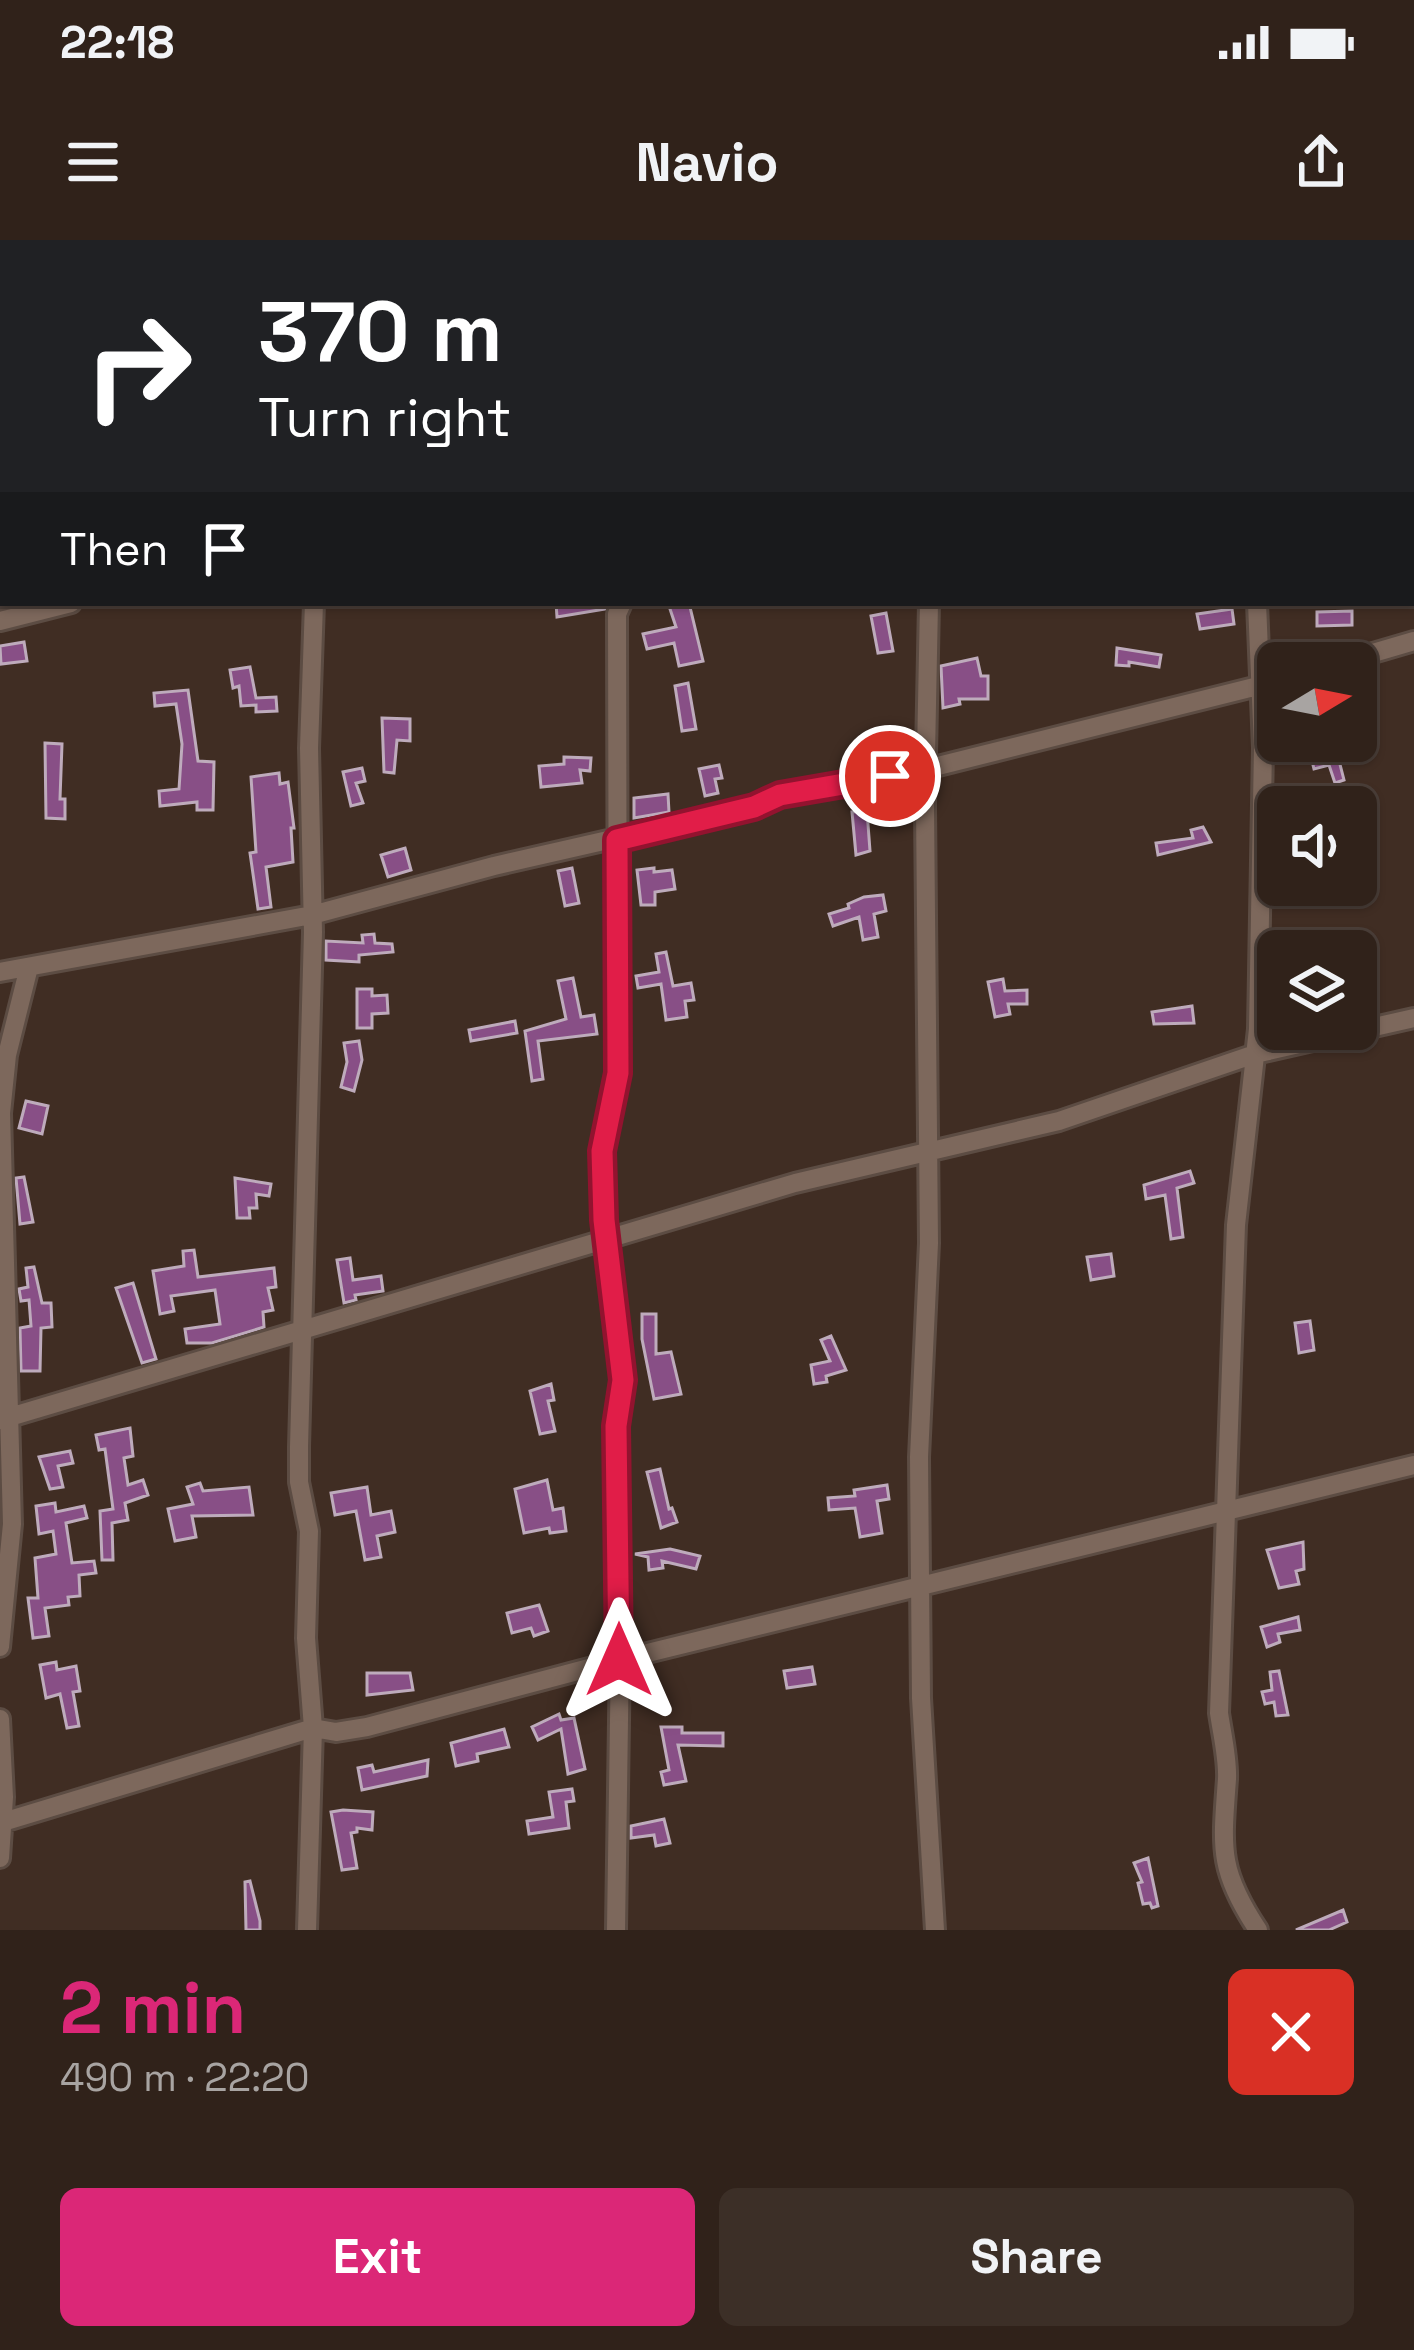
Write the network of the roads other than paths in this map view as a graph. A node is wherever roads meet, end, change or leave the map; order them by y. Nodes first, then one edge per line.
1 (314, 606) edge
2 (621, 606) edge
3 (929, 606) edge
4 (1257, 606) edge
5 (36, 607) edge
6 (0, 621) edge
7 (1414, 641) edge
8 (1263, 642) edge
9 (1377, 652) edge
10 (1257, 687) edge
11 (1264, 762) edge
12 (926, 769) junction
13 (617, 840) junction
14 (312, 915) junction
15 (29, 967) junction
16 (0, 972) edge
17 (1414, 1018) edge
18 (1255, 1054) junction
19 (929, 1151) junction
20 (607, 1242) junction
21 (302, 1330) junction
22 (4, 1419) edge
23 (1414, 1465) edge
24 (1227, 1512) junction
25 (920, 1587) junction
26 (0, 1647) edge
27 (619, 1660) junction
28 (0, 1719) edge
29 (313, 1728) junction
30 (1, 1822) edge
31 (0, 1858) edge
32 (307, 1930) edge
33 (616, 1930) edge
34 (935, 1930) edge
35 (1258, 1930) edge

1 - 14 street
2 - 13 street
3 - 12 street
4 - 8 street
5 - 6 street
7 - 9 street
10 - 12 street
11 - 18 street
12 - 13 street
12 - 19 street
13 - 14 street
13 - 20 street
14 - 15 street
14 - 21 street
15 - 16 street
15 - 22 street
17 - 18 street
18 - 19 street
18 - 24 street
19 - 20 street
19 - 25 street
20 - 21 street
20 - 27 street
21 - 22 street
21 - 29 street
22 - 26 street
23 - 24 street
24 - 25 street
24 - 35 street
25 - 27 street
25 - 34 street
27 - 29 street
27 - 33 street
28 - 30 street
29 - 30 street
29 - 32 street
30 - 31 street

